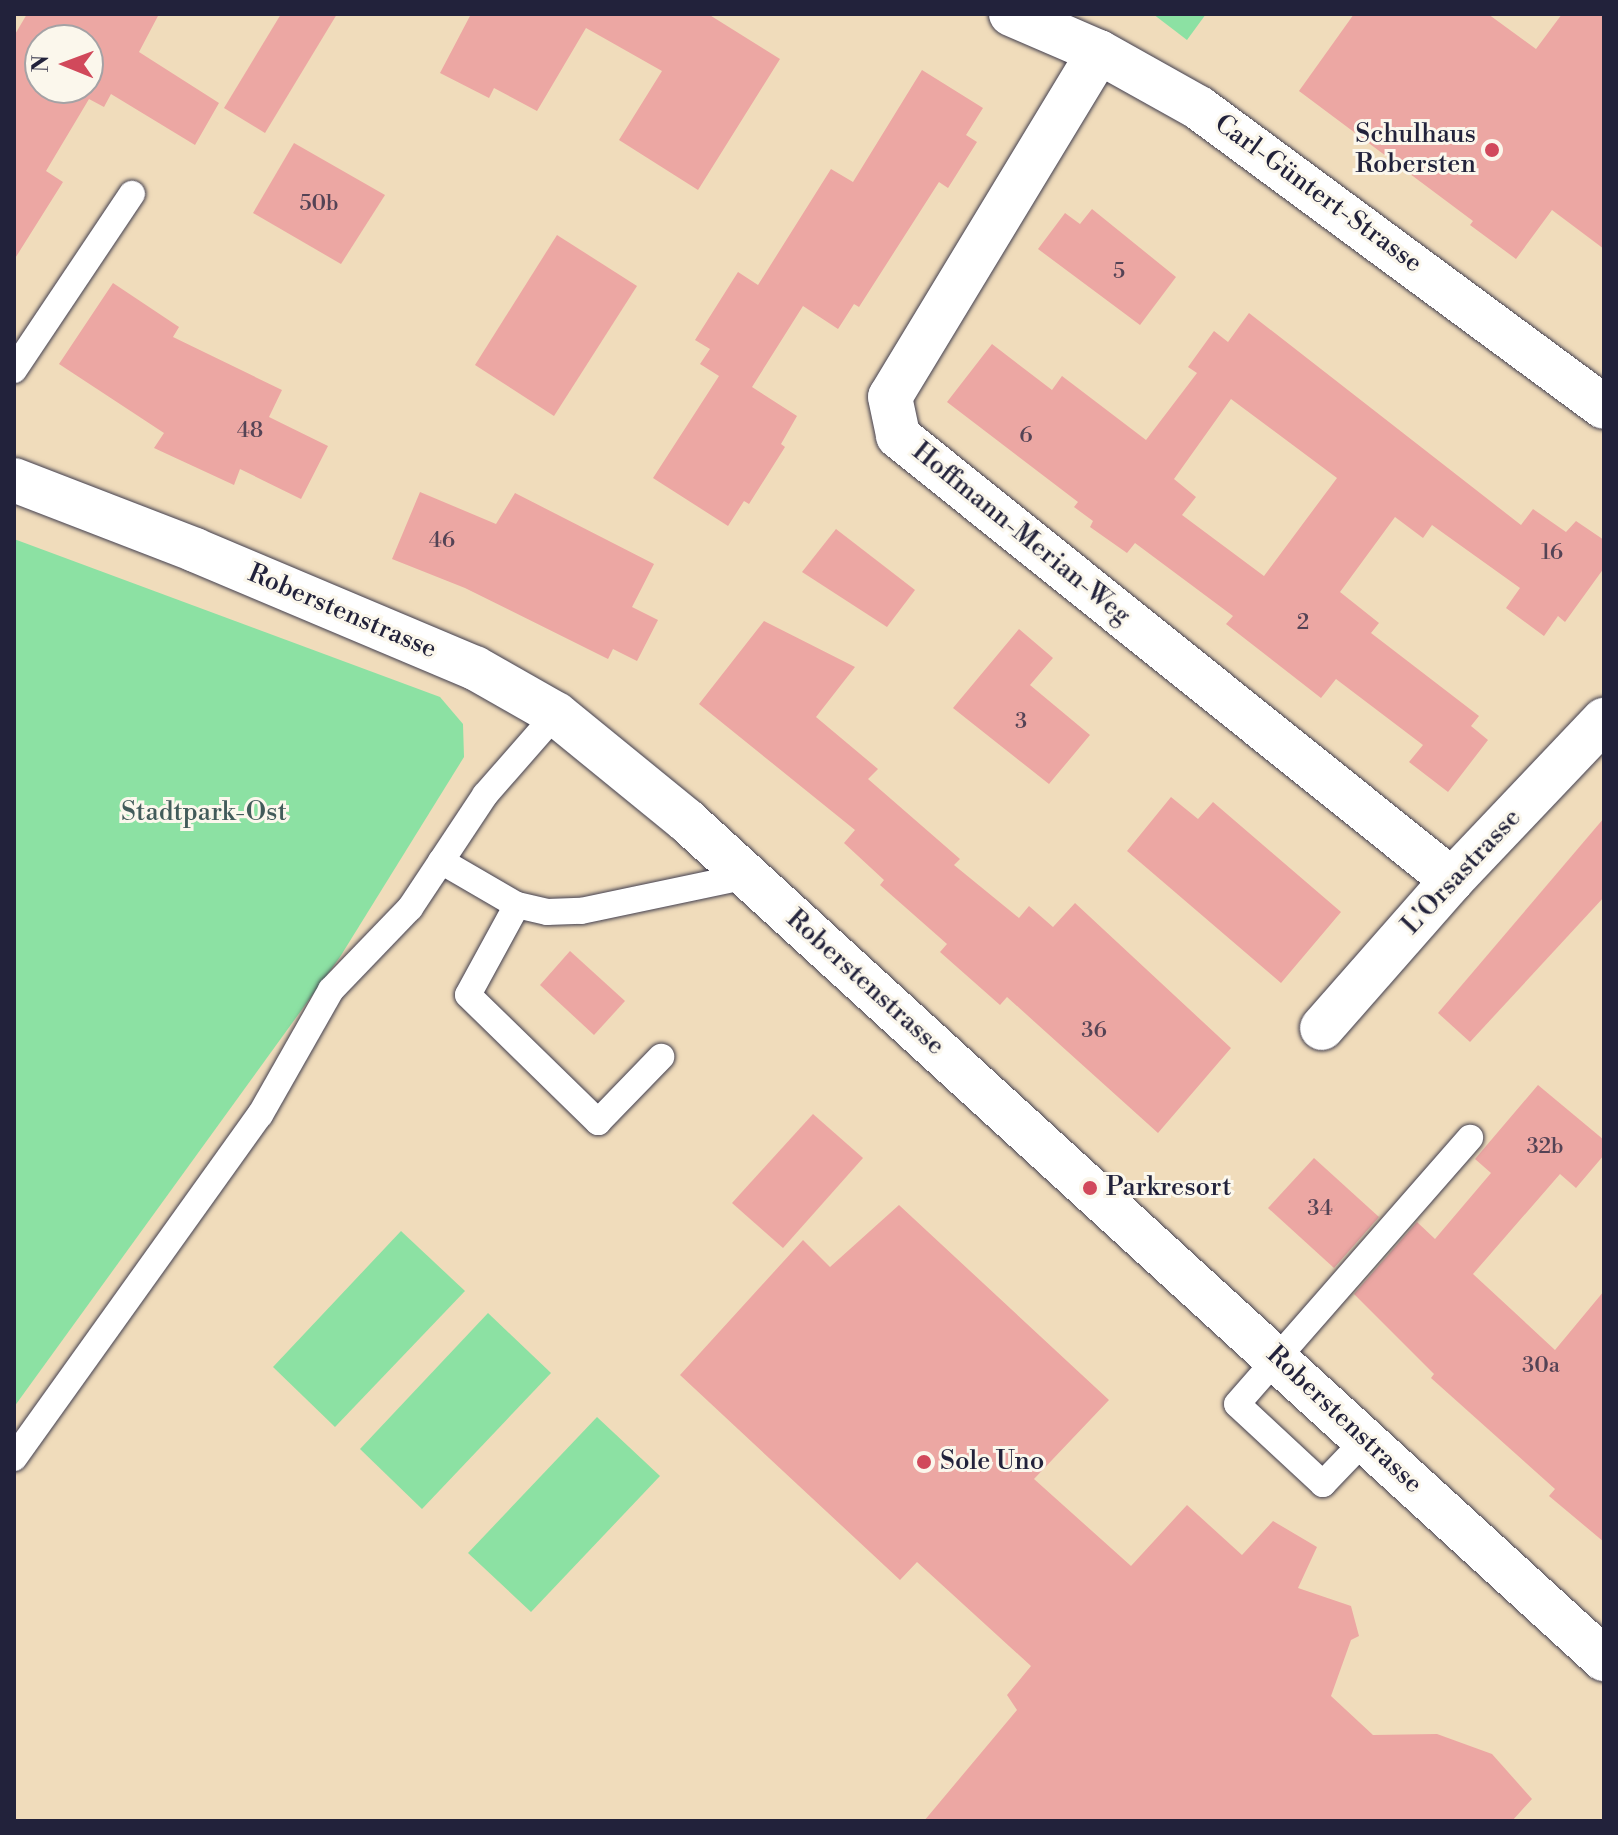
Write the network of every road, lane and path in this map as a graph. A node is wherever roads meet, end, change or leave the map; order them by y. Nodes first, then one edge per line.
1 (1011, 14) edge
2 (1099, 52) junction
3 (132, 194) dead end
4 (14, 370) edge
5 (1604, 407) edge
6 (14, 480) edge
7 (556, 714) junction
8 (1604, 720) edge
9 (441, 861) junction
10 (747, 876) junction
11 (1452, 880) junction
12 (517, 905) junction
13 (1322, 1028) dead end
14 (661, 1057) dead end
15 (1470, 1138) dead end
16 (1277, 1359) junction
17 (1365, 1440) junction
18 (14, 1458) edge
19 (1604, 1659) edge

1 - 2 street, Carl-Güntert-Strasse
2 - 5 street, Carl-Güntert-Strasse
2 - 11 street, Hoffmann-Merian-Weg
3 - 4 lane
6 - 7 street, Roberstenstrasse
7 - 9 lane
7 - 10 street, Roberstenstrasse
8 - 11 street, L'Orsastrasse
9 - 12 lane
9 - 18 lane
10 - 12 lane
10 - 16 street, Roberstenstrasse
11 - 13 street, L'Orsastrasse
12 - 14 lane
15 - 16 lane
16 - 17 street, Roberstenstrasse
16 - 17 lane
17 - 19 street, Roberstenstrasse

